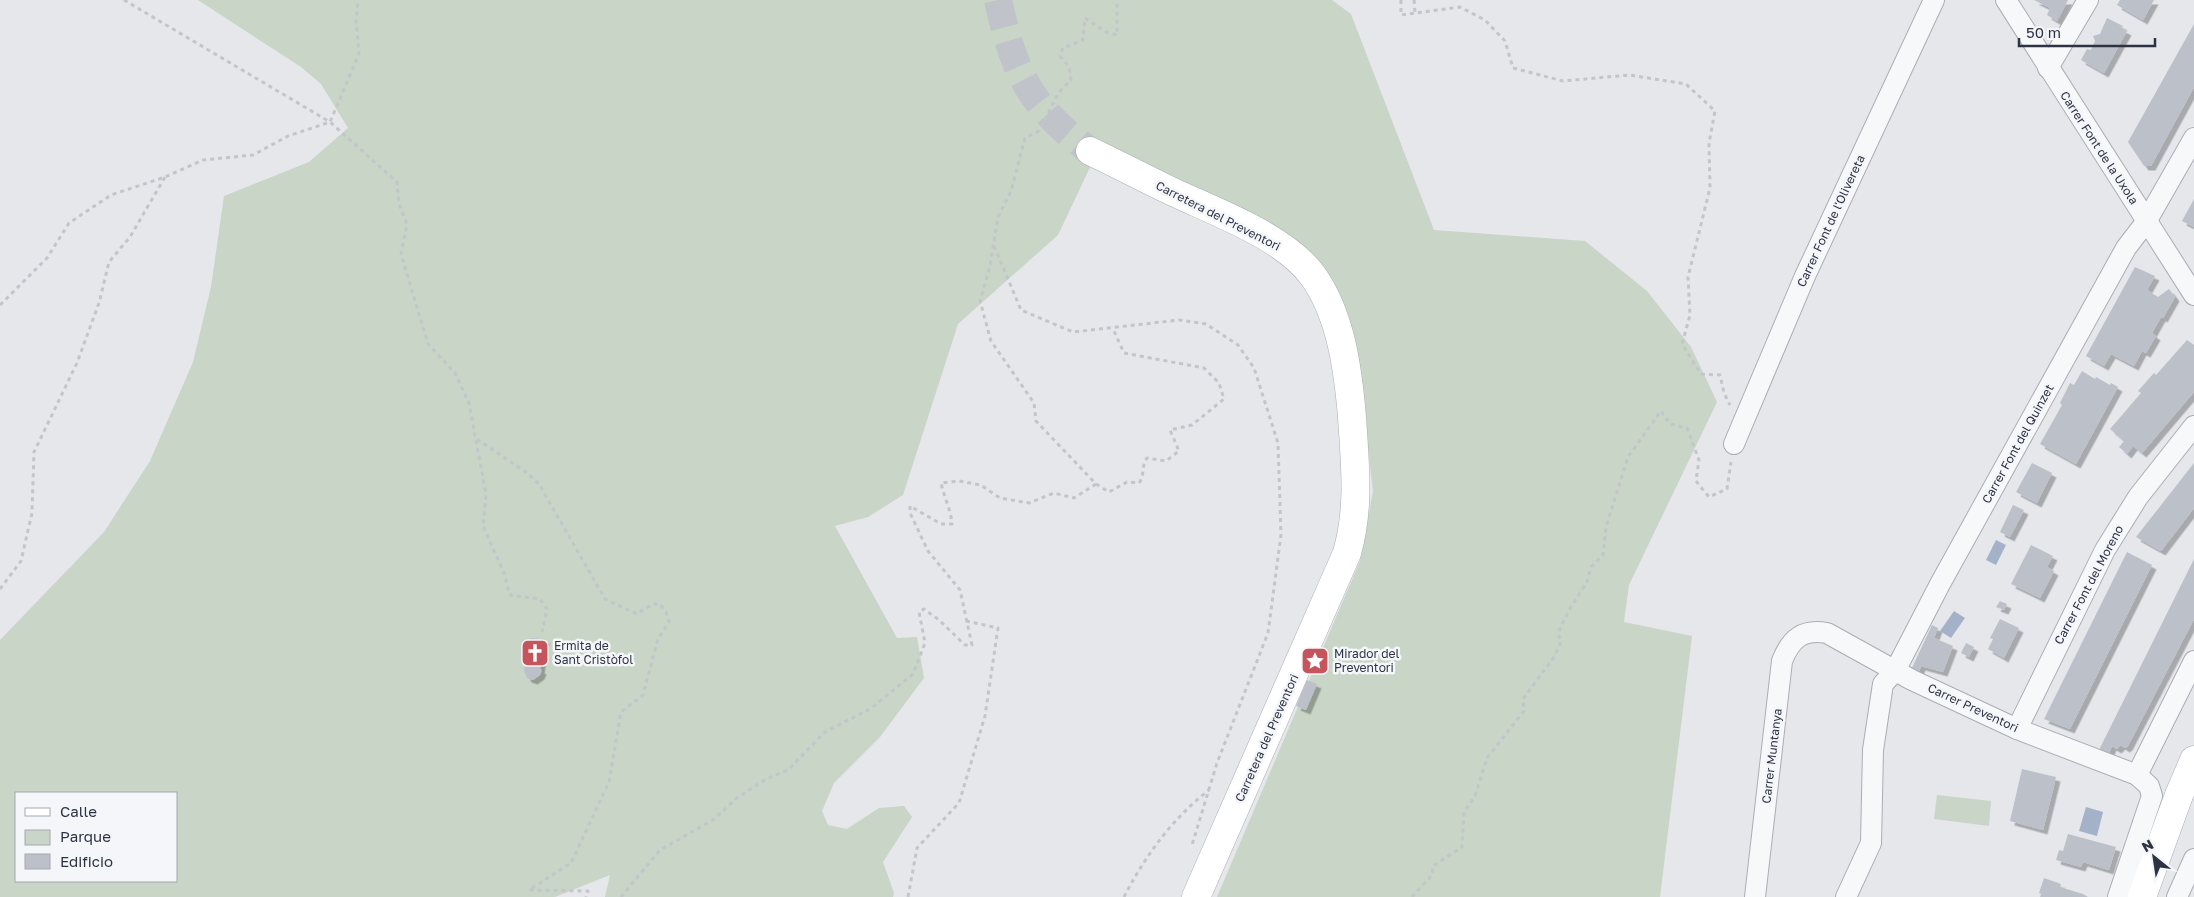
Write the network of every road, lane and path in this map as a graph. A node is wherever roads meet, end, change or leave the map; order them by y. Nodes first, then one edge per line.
1 (124, 0) edge
2 (358, 0) edge
3 (1117, 0) edge
4 (1401, 0) edge
5 (1414, 0) edge
6 (1934, 0) edge
7 (2006, 0) edge
8 (2088, 0) edge
9 (1415, 13) junction
10 (2048, 68) junction
11 (330, 122) junction
12 (2194, 138) edge
13 (1090, 151) tunnel mouth
14 (165, 177) junction
15 (2146, 222) junction
16 (994, 246) junction
17 (2194, 295) edge
18 (0, 305) edge
19 (1113, 329) junction
20 (2194, 426) edge
21 (1738, 436) junction
22 (476, 439) junction
23 (1096, 484) junction
24 (0, 590) edge
25 (966, 621) junction
26 (1814, 631) joint
27 (542, 632) dead end
28 (2194, 661) edge
29 (1895, 671) junction
30 (2017, 729) junction
31 (2194, 760) edge
32 (2143, 780) junction
33 (2186, 799) edge
34 (2194, 859) edge
35 (586, 897) edge
36 (621, 897) edge
37 (908, 897) edge
38 (1124, 897) edge
39 (1196, 897) edge
40 (1412, 897) edge
41 (1755, 897) edge
42 (1846, 897) edge
43 (2118, 897) edge
44 (2142, 897) edge
45 (2177, 897) edge

1 - 11 path
2 - 11 path
3 - 16 path
4 - 9 path
5 - 9 path
6 - 21 street, Carrer Font de l'Olivereta
7 - 10 street, Carrer Font de la Uxola
8 - 10 street
9 - 21 path
10 - 15 street, Carrer Font de la Uxola
11 - 14 path
11 - 22 path
12 - 15 street, Carrer Font del Quinzet
13 - 39 street, Carretera del Preventori
14 - 18 path
14 - 24 path
15 - 17 street, Carrer Font de la Uxola
15 - 29 street, Carrer Font del Quinzet
16 - 19 path
16 - 23 path
19 - 23 path
19 - 38 path
20 - 30 street, Carrer Font del Moreno
21 - 40 path
22 - 27 path
22 - 35 path
23 - 25 path
25 - 36 path
25 - 37 path
26 - 29 street, Carrer Preventori
26 - 41 street, Carrer Muntanya
28 - 32 street
29 - 30 street, Carrer Preventori
29 - 42 street, Carrer Font del Quinzet
30 - 32 street, Carrer Preventori
31 - 33 street
32 - 43 street
33 - 44 street
34 - 45 street

